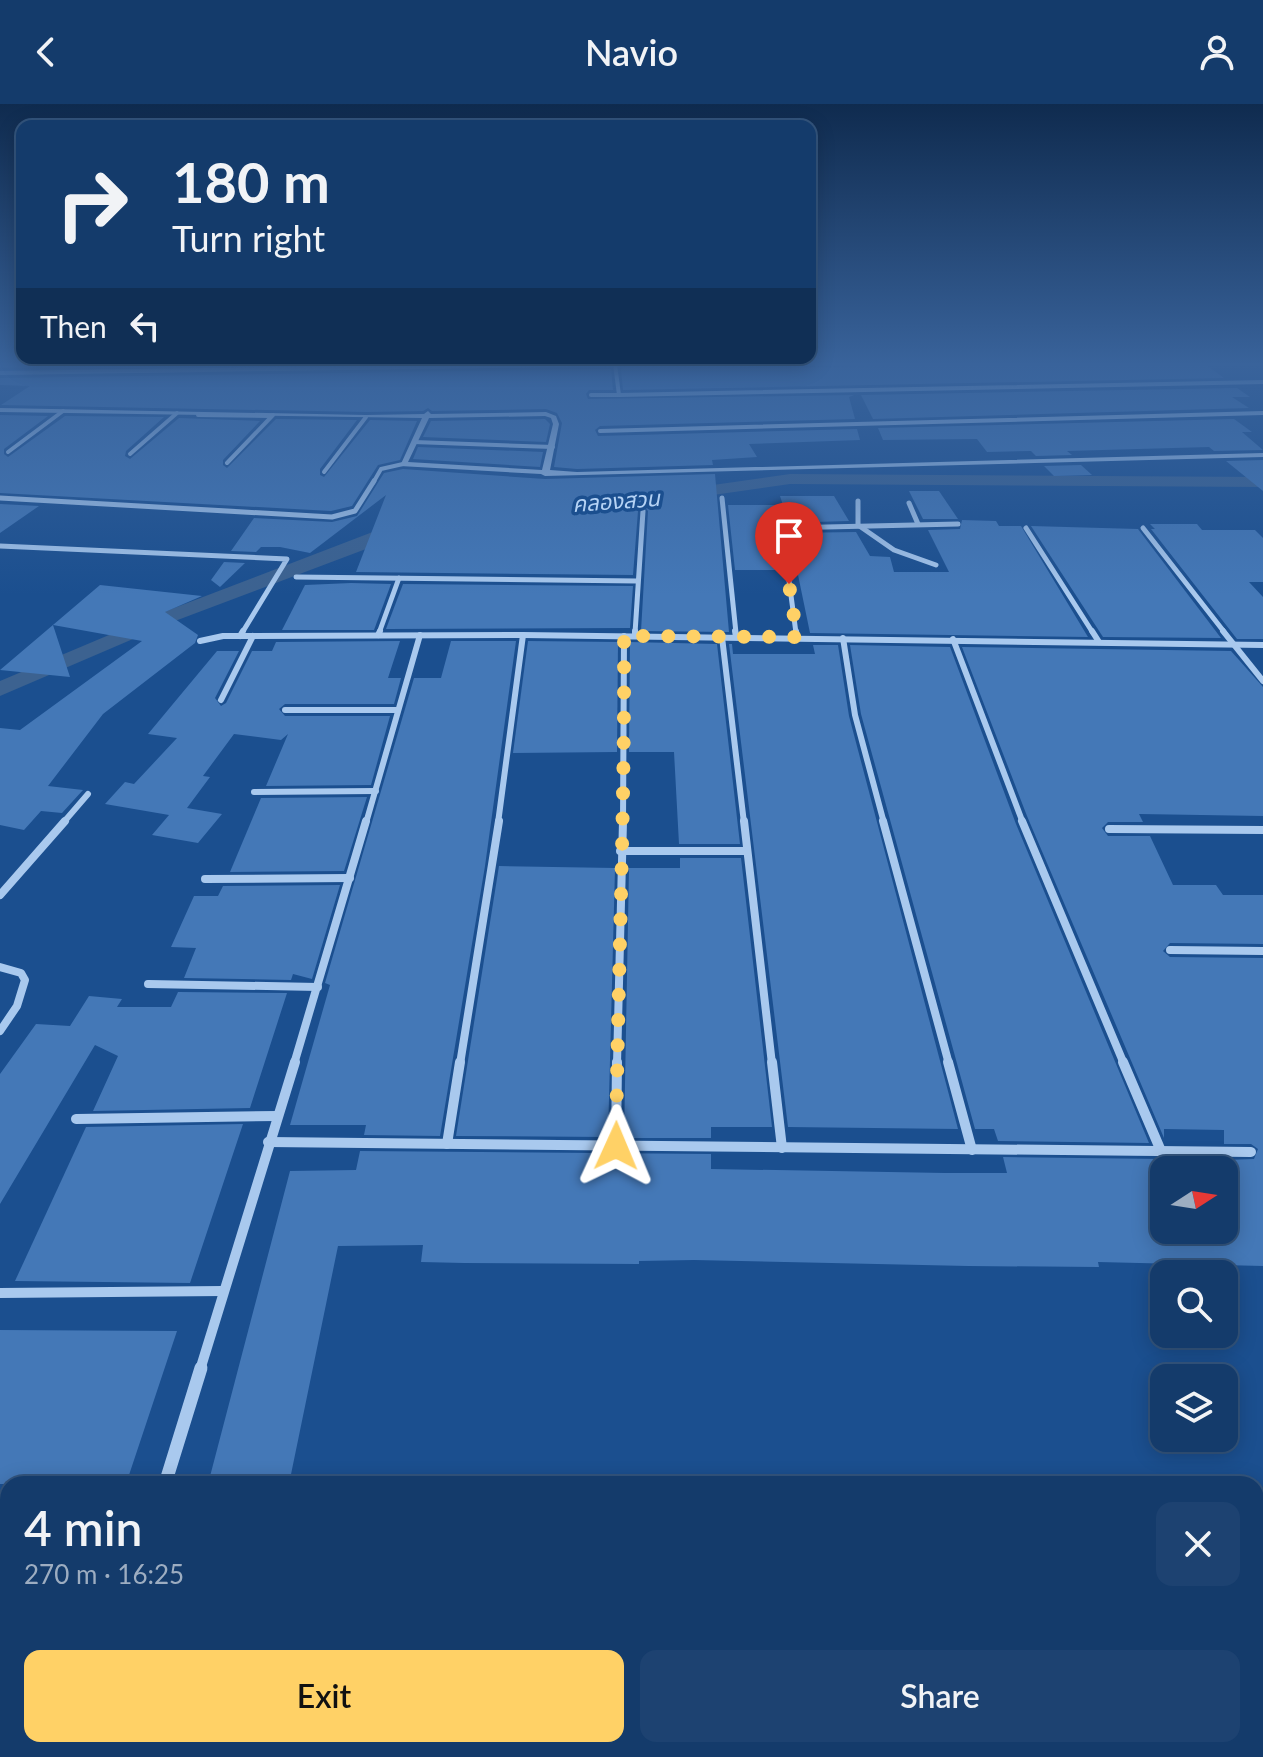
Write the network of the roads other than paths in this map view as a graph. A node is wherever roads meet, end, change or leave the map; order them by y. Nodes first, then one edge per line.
1 (22, 441) edge
2 (144, 441) edge
3 (248, 441) edge
4 (348, 441) edge
5 (553, 441) edge
6 (414, 442) joint
7 (553, 447) junction
8 (8, 452) dead end
9 (130, 454) dead end
10 (1263, 455) edge
11 (227, 463) dead end
12 (403, 464) junction
13 (324, 472) dead end
14 (545, 474) junction
15 (0, 498) edge
16 (722, 498) dead end
17 (858, 501) dead end
18 (909, 503) dead end
19 (643, 511) dead end
20 (918, 524) junction
21 (958, 524) dead end
22 (858, 525) junction
23 (1026, 528) dead end
24 (1143, 528) dead end
25 (0, 546) edge
26 (936, 565) dead end
27 (296, 577) dead end
28 (399, 578) junction
29 (637, 581) junction
30 (378, 635) junction
31 (420, 635) junction
32 (523, 635) junction
33 (240, 636) junction
34 (253, 636) junction
35 (624, 636) junction
36 (635, 636) junction
37 (722, 637) junction
38 (736, 637) junction
39 (797, 637) junction
40 (843, 638) junction
41 (953, 639) junction
42 (200, 641) dead end
43 (1099, 642) junction
44 (1237, 644) junction
45 (1263, 645) edge
46 (1263, 681) edge
47 (221, 700) dead end
48 (285, 710) dead end
49 (397, 710) junction
50 (376, 791) junction
51 (254, 792) dead end
52 (88, 794) dead end
53 (1109, 829) dead end
54 (1263, 830) edge
55 (620, 851) junction
56 (746, 851) junction
57 (350, 878) junction
58 (205, 879) dead end
59 (0, 895) edge
60 (1170, 950) dead end
61 (1263, 951) edge
62 (0, 967) edge
63 (148, 984) dead end
64 (318, 987) junction
65 (0, 1031) edge
66 (277, 1116) junction
67 (76, 1119) dead end
68 (268, 1142) junction
69 (447, 1144) junction
70 (616, 1146) junction
71 (782, 1148) junction
72 (972, 1150) junction
73 (1161, 1151) junction
74 (1251, 1152) dead end
75 (223, 1291) junction
76 (0, 1293) edge
77 (167, 1476) edge

1 - 8 street
2 - 9 street
3 - 11 street
4 - 13 street
5 - 7 street
6 - 7 street
6 - 12 street
7 - 14 street
10 - 14 street
12 - 14 street
12 - 15 street
16 - 38 street
17 - 22 street
18 - 20 street
19 - 29 street
20 - 21 street
20 - 22 street
22 - 26 street
22 - 39 street
23 - 43 street
24 - 44 street
25 - 33 street
27 - 28 street
28 - 29 street
28 - 30 street
29 - 36 street
30 - 31 street
30 - 34 street
31 - 32 street
31 - 49 street
32 - 35 street
32 - 69 street
33 - 34 street
33 - 42 street
34 - 47 street
35 - 36 street
35 - 55 street
36 - 37 street
37 - 38 street
37 - 56 street
38 - 39 street
39 - 40 street
40 - 41 street
40 - 72 street
41 - 43 street
41 - 73 street
43 - 44 street
44 - 45 street
44 - 46 street
48 - 49 street
49 - 50 street
50 - 51 street
50 - 57 street
52 - 59 street
53 - 54 street
55 - 56 street
55 - 70 street
56 - 71 street
57 - 58 street
57 - 64 street
60 - 61 street
62 - 65 street
63 - 64 street
64 - 66 street
66 - 67 street
66 - 68 street
68 - 69 street
68 - 75 street
69 - 70 street
70 - 71 street
71 - 72 street
72 - 73 street
73 - 74 street
75 - 76 street
75 - 77 street

